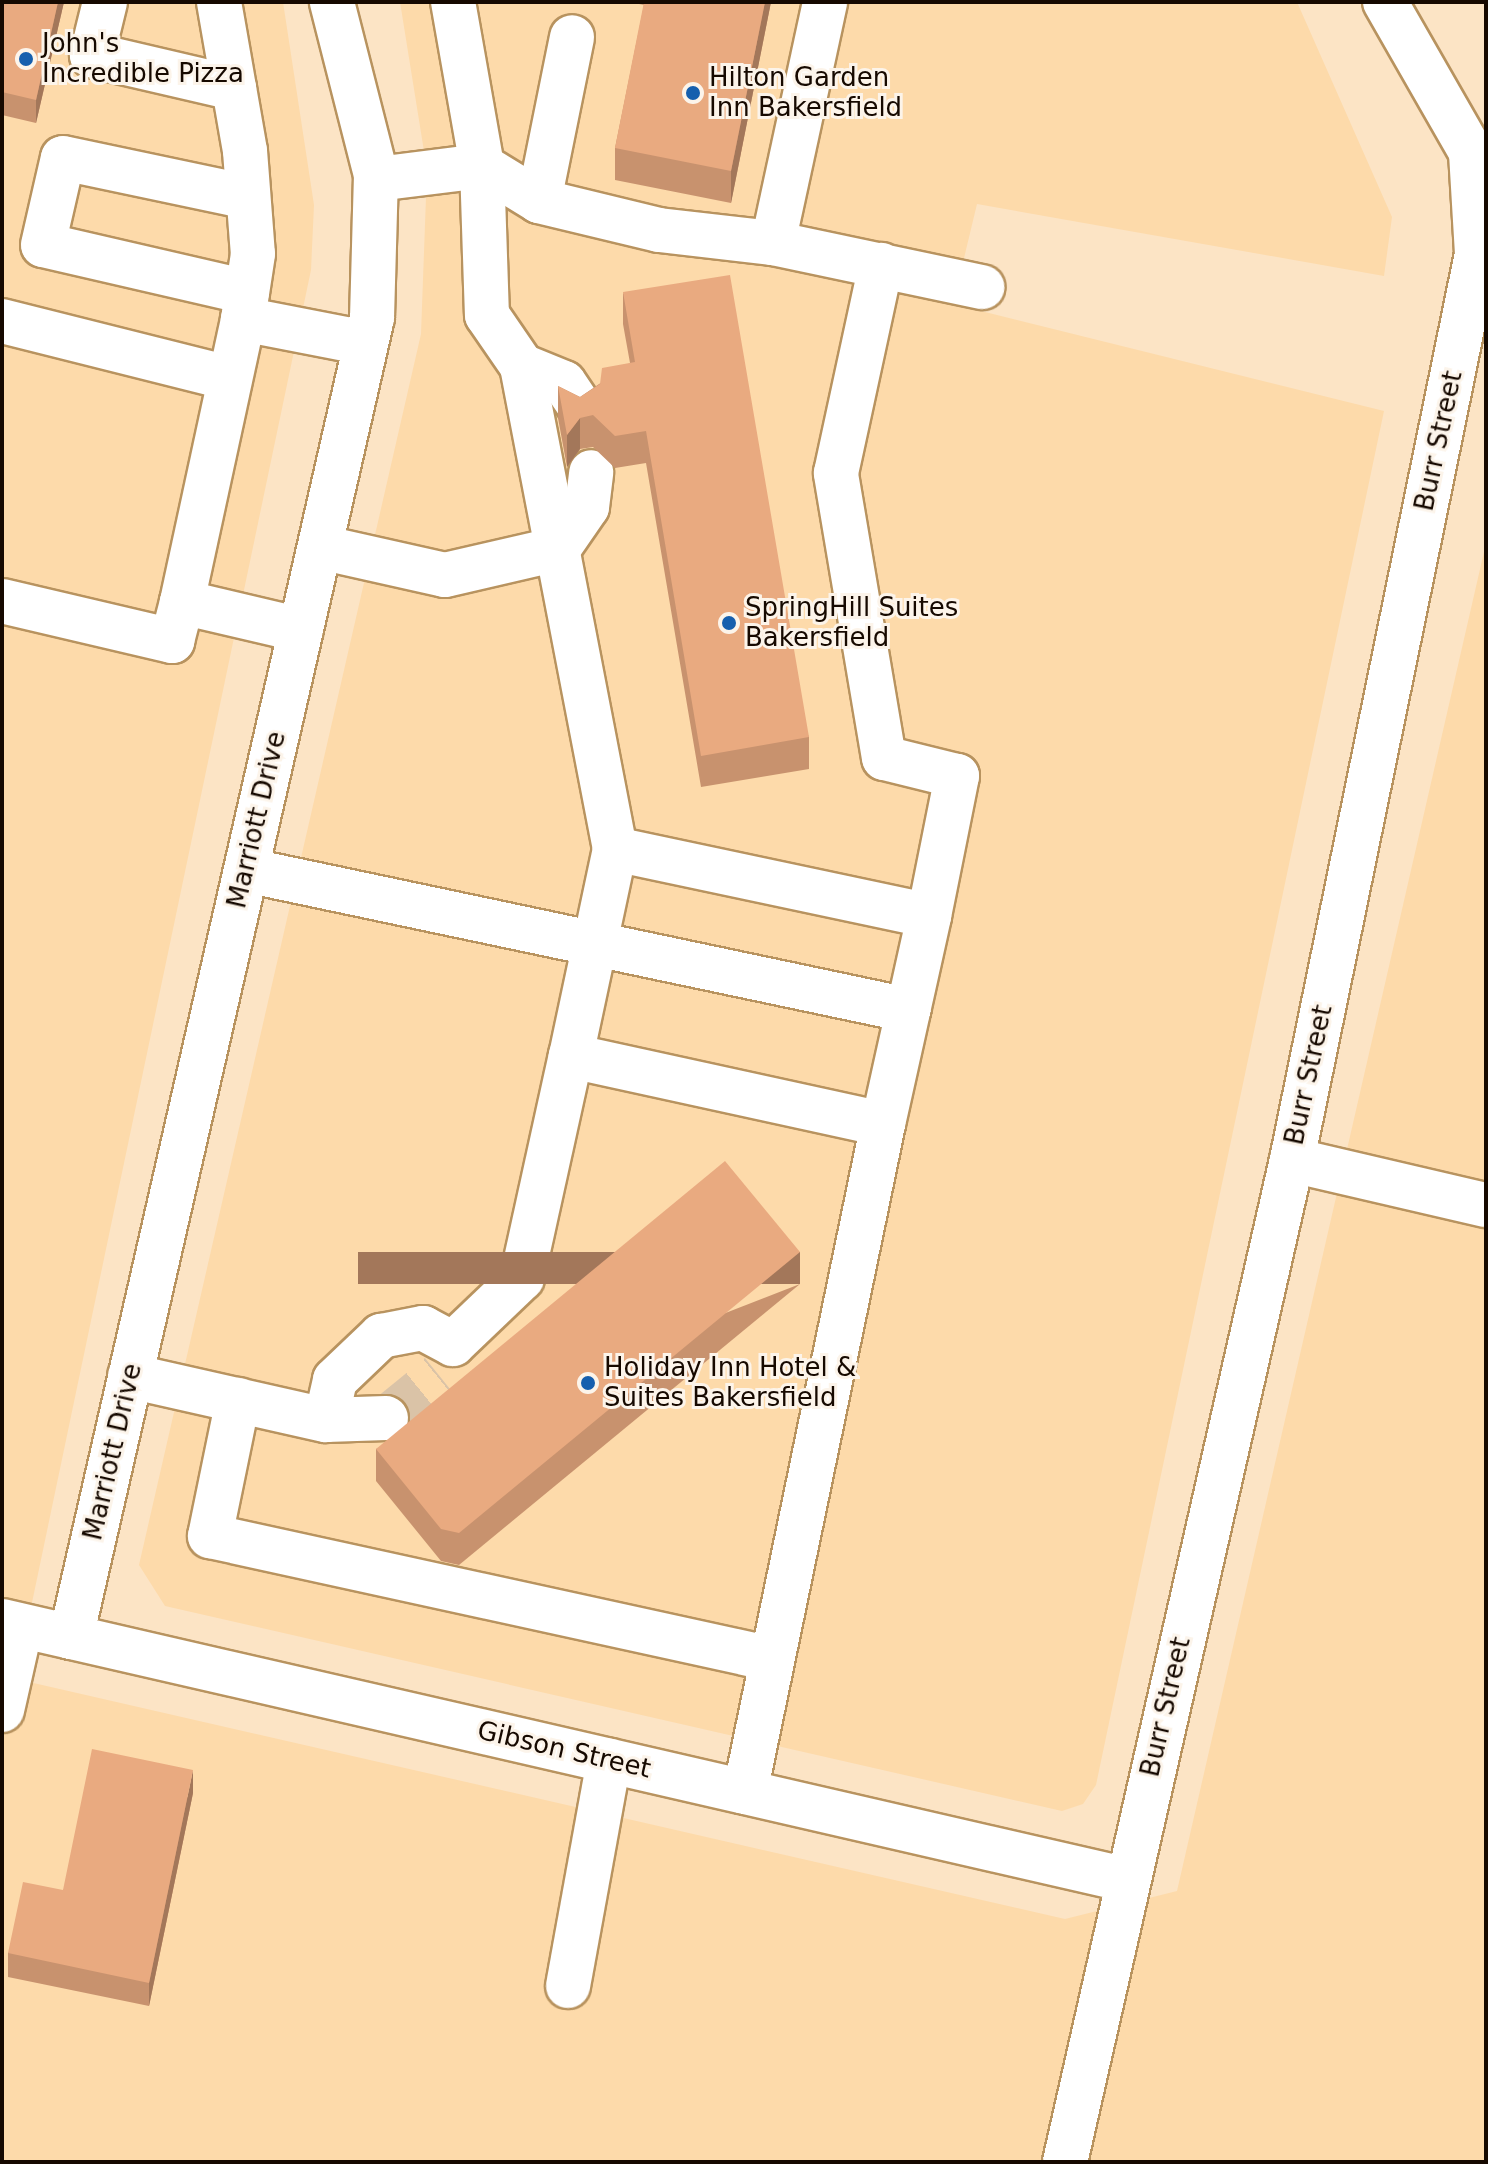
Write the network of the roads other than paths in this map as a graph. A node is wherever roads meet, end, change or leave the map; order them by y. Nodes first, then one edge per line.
1 (105, 2) edge
2 (219, 2) edge
3 (332, 2) edge
4 (453, 2) edge
5 (825, 2) edge
6 (1385, 2) edge
7 (572, 37) dead end
8 (234, 88) junction
9 (482, 166) junction
10 (377, 179) junction
11 (248, 197) junction
12 (539, 201) junction
13 (773, 243) junction
14 (881, 265) junction
15 (982, 287) dead end
16 (245, 305) junction
17 (2, 321) edge
18 (366, 343) junction
19 (522, 366) junction
20 (229, 378) junction
21 (578, 404) edge
22 (591, 472) dead end
23 (320, 547) junction
24 (558, 549) junction
25 (2, 601) edge
26 (182, 602) junction
27 (301, 630) junction
28 (615, 849) junction
29 (246, 870) junction
30 (929, 916) junction
31 (595, 944) junction
32 (908, 1010) junction
33 (571, 1056) junction
34 (883, 1124) junction
35 (1292, 1160) junction
36 (1486, 1205) edge
37 (130, 1376) junction
38 (238, 1400) junction
39 (386, 1418) tunnel mouth
40 (326, 1420) junction
41 (12, 1624) edge
42 (71, 1637) junction
43 (772, 1659) junction
44 (2, 1710) edge
45 (609, 1761) junction
46 (745, 1792) junction
47 (1127, 1880) junction
48 (568, 1986) dead end
49 (1065, 2162) edge

1 - 8 street
2 - 8 street
3 - 10 street, Marriott Drive
4 - 9 street
5 - 13 street
6 - 35 street, Burr Street
7 - 12 street
8 - 11 street
9 - 10 street
9 - 12 street
9 - 19 street
10 - 18 street, Marriott Drive
11 - 16 street
11 - 16 street
12 - 13 street
13 - 14 street
14 - 15 street
14 - 30 street
16 - 18 street
16 - 20 street
17 - 20 street
18 - 23 street, Marriott Drive
19 - 21 street
19 - 24 street
20 - 26 street
22 - 24 street
23 - 24 street
23 - 27 street, Marriott Drive
24 - 28 street
25 - 26 street
26 - 27 street
27 - 29 street, Marriott Drive
28 - 30 street
28 - 31 street
29 - 31 street
29 - 37 street, Marriott Drive
30 - 32 street
31 - 32 street
31 - 33 street
32 - 34 street
33 - 34 street
33 - 40 street
34 - 43 street
35 - 36 street
35 - 47 street, Burr Street
37 - 38 street
37 - 42 street, Marriott Drive
38 - 40 street
38 - 43 street
39 - 40 street
41 - 42 street, Gibson Street
41 - 44 street
42 - 45 street, Gibson Street
43 - 46 street
45 - 46 street, Gibson Street
45 - 48 street
46 - 47 street, Gibson Street
47 - 49 street, Burr Street

